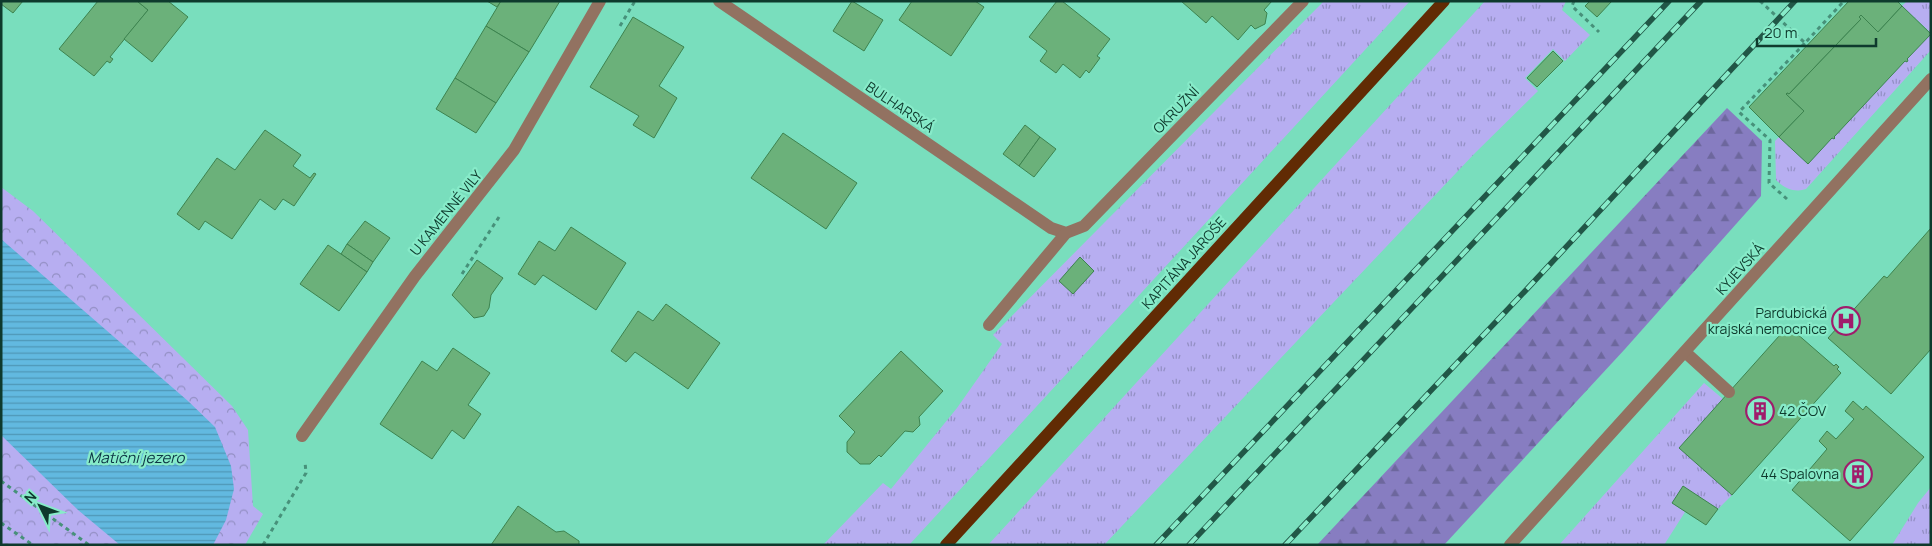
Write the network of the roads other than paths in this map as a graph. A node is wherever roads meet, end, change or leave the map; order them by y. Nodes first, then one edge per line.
1 (600, 1) edge
2 (720, 1) edge
3 (1303, 1) edge
4 (1444, 1) edge
5 (1931, 79) edge
6 (1066, 233) junction
7 (989, 325) dead end
8 (1685, 352) junction
9 (1729, 392) dead end
10 (302, 436) road end
11 (946, 545) edge
12 (1510, 545) edge

1 - 10 street, U KAMENNÉ VILY
2 - 6 street, BULHARSKÁ
3 - 6 street, OKRUŽNÍ
4 - 11 main road, KAPITÁNA JAROŠE
5 - 8 street, KYJEVSKÁ
6 - 7 street
8 - 9 street
8 - 12 street, KYJEVSKÁ

